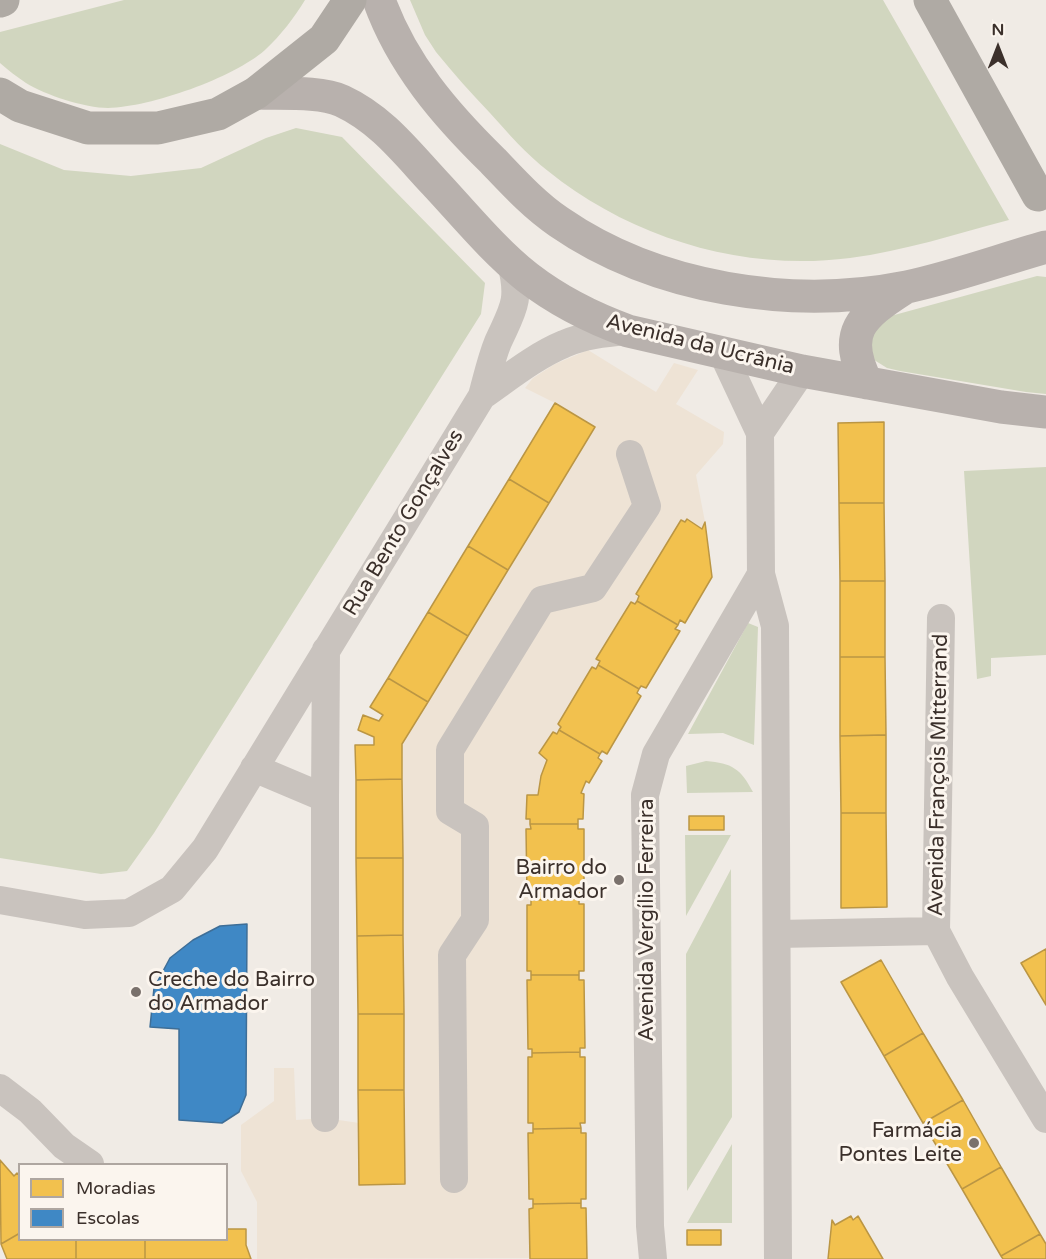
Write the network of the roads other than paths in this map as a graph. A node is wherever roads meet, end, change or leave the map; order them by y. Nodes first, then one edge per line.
1 (350, 0) edge
2 (379, 0) edge
3 (930, 0) edge
4 (256, 93) junction
5 (0, 94) edge
6 (1038, 195) dead end
7 (1038, 255) edge
8 (511, 263) junction
9 (907, 287) junction
10 (628, 332) junction
11 (723, 354) junction
12 (802, 370) junction
13 (867, 383) junction
14 (482, 396) junction
15 (1044, 411) edge
16 (760, 433) junction
17 (630, 454) dead end
18 (761, 574) junction
19 (941, 618) dead end
20 (326, 650) junction
21 (254, 768) junction
22 (324, 798) junction
23 (0, 900) edge
24 (936, 931) junction
25 (777, 934) junction
26 (0, 1088) edge
27 (325, 1118) dead end
28 (1046, 1119) edge
29 (89, 1163) edge
30 (454, 1179) dead end
31 (653, 1259) edge
32 (778, 1259) edge

1 - 4 highway
2 - 9 main road
3 - 6 highway
4 - 5 highway
4 - 8 main road, Avenida da Ucrânia
7 - 9 main road
8 - 10 main road, Avenida da Ucrânia
8 - 14 street, Rua Bento Gonçalves
9 - 13 main road
10 - 11 main road, Avenida da Ucrânia
10 - 14 street, Rua Bento Gonçalves
11 - 12 main road, Avenida da Ucrânia
11 - 16 street
12 - 13 main road, Avenida da Ucrânia
12 - 16 street
13 - 15 main road, Avenida da Ucrânia
14 - 20 street, Rua Bento Gonçalves
16 - 18 street
17 - 30 street
18 - 25 street
18 - 31 street, Avenida Vergílio Ferreira
19 - 24 street, Avenida François Mitterrand
20 - 21 street, Rua Bento Gonçalves
20 - 22 street
21 - 22 street
21 - 23 street, Rua Bento Gonçalves
22 - 27 street
24 - 25 street, Avenida François Mitterrand
24 - 28 street, Avenida François Mitterrand
25 - 32 street
26 - 29 street

